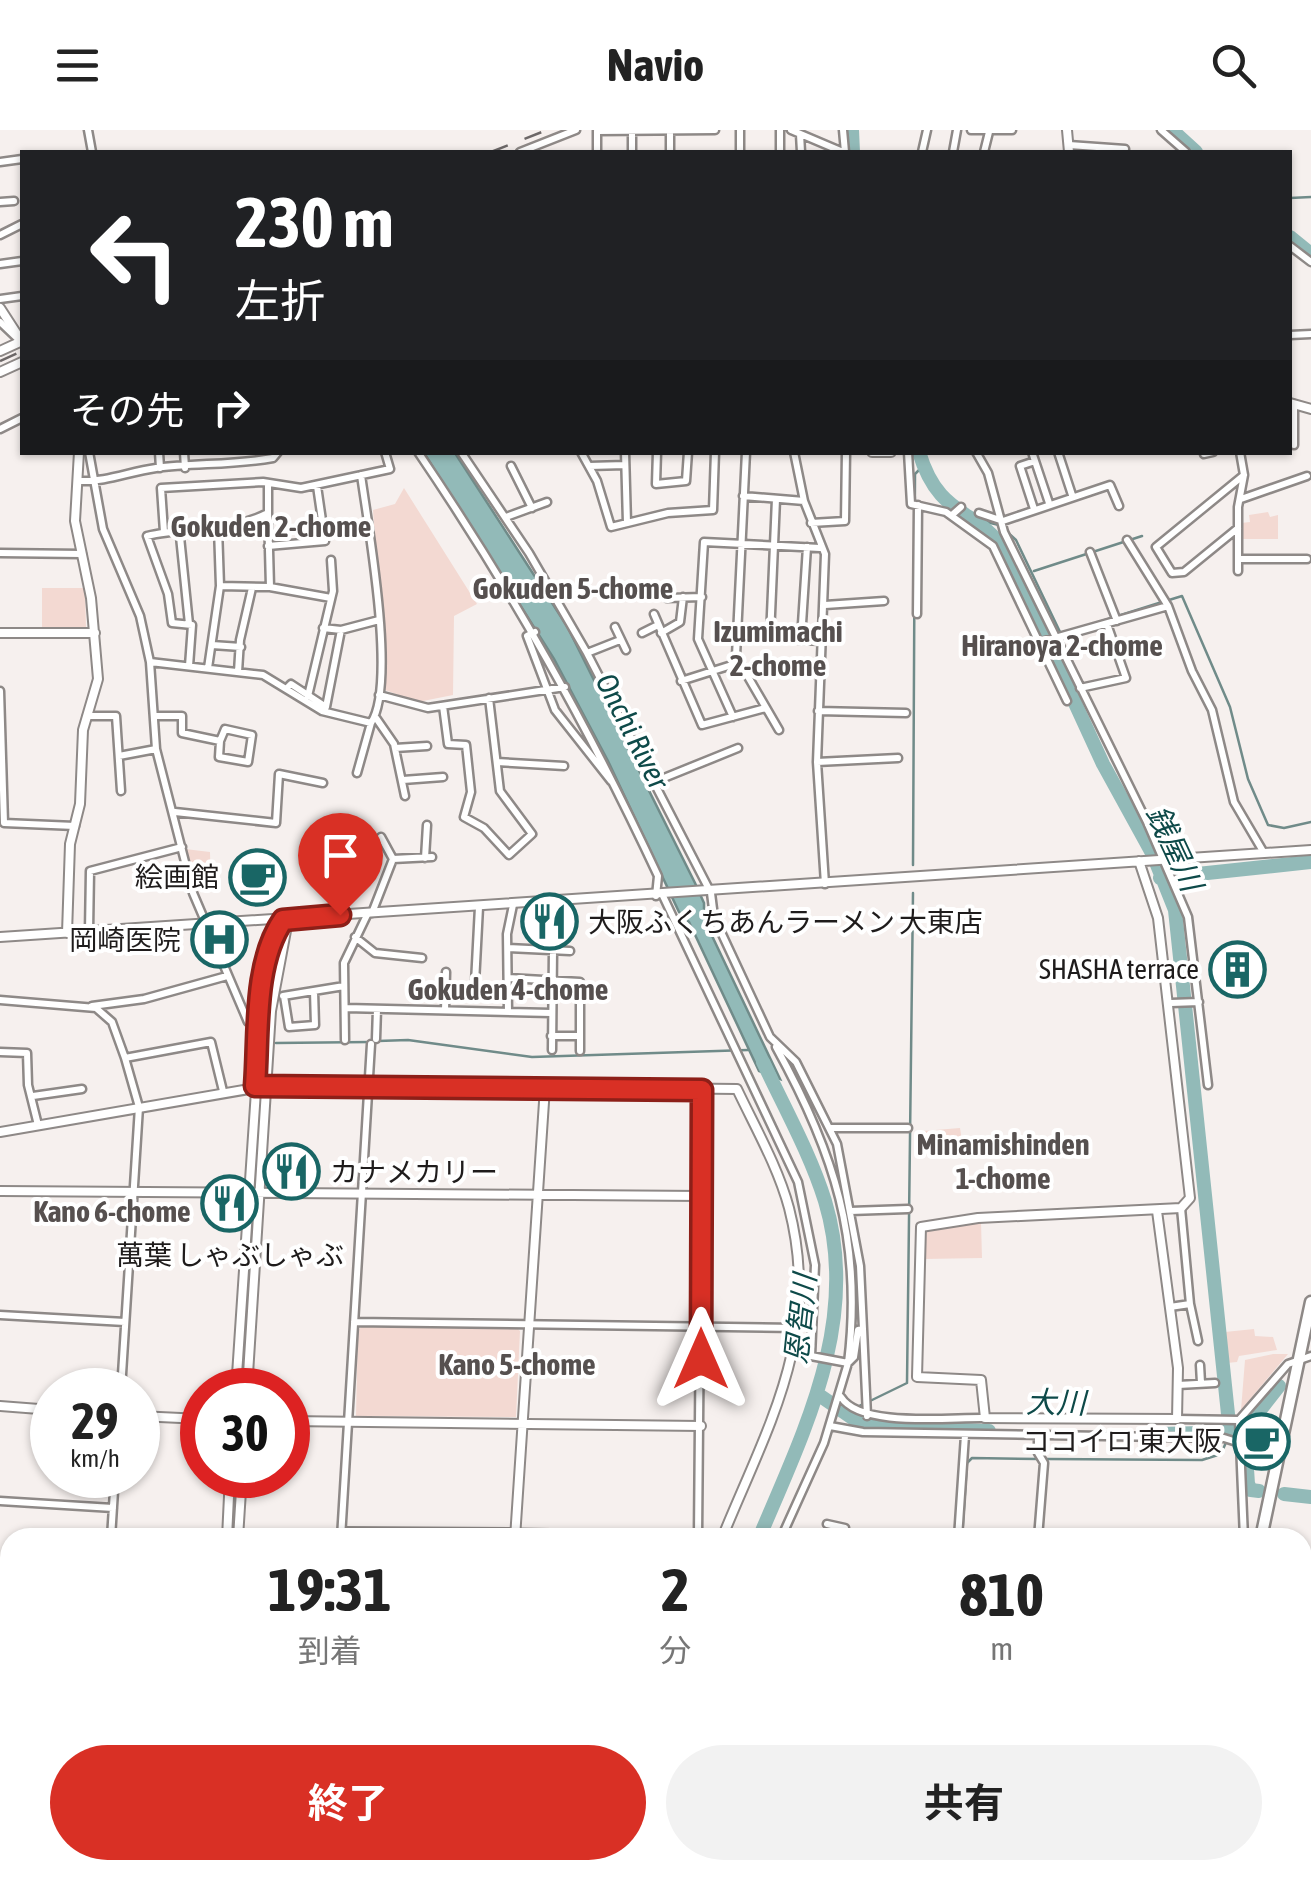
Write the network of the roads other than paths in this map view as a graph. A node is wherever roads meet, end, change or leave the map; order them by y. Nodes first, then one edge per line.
1 (576, 130) edge
2 (715, 130) edge
3 (791, 130) edge
4 (970, 130) edge
5 (1011, 130) edge
6 (1067, 130) edge
7 (1161, 130) edge
8 (632, 131) edge
9 (670, 131) edge
10 (989, 132) edge
11 (800, 134) junction
12 (1069, 149) edge
13 (1125, 149) dead end
14 (525, 150) edge
15 (597, 150) edge
16 (801, 150) edge
17 (839, 150) edge
18 (1184, 150) edge
19 (14, 201) dead end
20 (0, 202) edge
21 (0, 308) edge
22 (0, 322) edge
23 (20, 339) edge
24 (20, 340) edge
25 (1292, 404) edge
26 (1311, 409) edge
27 (1292, 439) edge
28 (78, 455) edge
29 (89, 455) edge
30 (159, 455) edge
31 (184, 455) edge
32 (228, 455) edge
33 (276, 455) edge
34 (386, 455) edge
35 (420, 455) edge
36 (463, 455) edge
37 (582, 455) edge
38 (625, 455) edge
39 (657, 455) edge
40 (688, 455) edge
41 (716, 455) edge
42 (746, 455) edge
43 (795, 455) edge
44 (846, 455) edge
45 (908, 455) edge
46 (978, 455) edge
47 (1059, 455) edge
48 (1241, 455) edge
49 (1033, 457) edge
50 (625, 465) junction
51 (228, 466) junction
52 (510, 466) dead end
53 (588, 466) junction
54 (160, 468) junction
55 (184, 468) junction
56 (361, 475) junction
57 (1244, 475) junction
58 (1307, 476) dead end
59 (79, 481) junction
60 (93, 481) junction
61 (268, 483) junction
62 (316, 486) junction
63 (1072, 495) junction
64 (743, 496) junction
65 (776, 499) junction
66 (1241, 499) junction
67 (804, 501) junction
68 (546, 502) dead end
69 (1049, 504) junction
70 (915, 505) junction
71 (1120, 506) dead end
72 (961, 507) dead end
73 (532, 508) junction
74 (1034, 509) junction
75 (268, 513) junction
76 (979, 513) dead end
77 (952, 515) junction
78 (506, 517) junction
79 (627, 522) junction
80 (811, 523) junction
81 (1004, 526) junction
82 (178, 528) junction
83 (218, 528) junction
84 (1238, 528) junction
85 (164, 532) junction
86 (1129, 542) dead end
87 (741, 545) junction
88 (268, 546) junction
89 (775, 546) junction
90 (807, 548) junction
91 (822, 548) junction
92 (0, 553) edge
93 (82, 554) junction
94 (1091, 554) dead end
95 (1308, 558) dead end
96 (1238, 559) junction
97 (332, 560) dead end
98 (1238, 572) dead end
99 (220, 586) junction
100 (270, 587) junction
101 (252, 588) junction
102 (702, 597) junction
103 (331, 598) junction
104 (667, 598) dead end
105 (683, 598) junction
106 (884, 602) dead end
107 (1166, 602) junction
108 (825, 604) junction
109 (654, 614) dead end
110 (917, 614) dead end
111 (1116, 618) junction
112 (379, 620) junction
113 (188, 624) junction
114 (1107, 624) junction
115 (615, 627) dead end
116 (323, 628) junction
117 (660, 629) junction
118 (340, 630) junction
119 (0, 632) edge
120 (535, 632) junction
121 (94, 633) junction
122 (642, 633) dead end
123 (736, 636) junction
124 (770, 637) junction
125 (801, 639) junction
126 (620, 640) junction
127 (822, 640) junction
128 (1056, 640) junction
129 (1041, 642) junction
130 (212, 645) junction
131 (241, 648) junction
132 (626, 650) dead end
133 (587, 653) junction
134 (150, 662) junction
135 (738, 663) junction
136 (189, 666) junction
137 (208, 668) junction
138 (238, 672) junction
139 (710, 672) junction
140 (681, 682) junction
141 (564, 687) junction
142 (288, 688) junction
143 (1080, 688) junction
144 (547, 690) junction
145 (0, 692) edge
146 (379, 695) junction
147 (308, 696) junction
148 (489, 698) junction
149 (1067, 701) dead end
150 (444, 706) junction
151 (766, 708) junction
152 (818, 711) junction
153 (906, 713) dead end
154 (87, 716) junction
155 (154, 716) junction
156 (733, 717) junction
157 (373, 720) junction
158 (779, 730) dead end
159 (220, 741) junction
160 (427, 746) dead end
161 (395, 748) junction
162 (738, 748) dead end
163 (156, 749) junction
164 (119, 756) junction
165 (898, 758) dead end
166 (496, 762) junction
167 (817, 762) junction
168 (564, 766) dead end
169 (357, 772) dead end
170 (443, 777) dead end
171 (403, 780) junction
172 (613, 781) junction
173 (654, 782) junction
174 (323, 783) dead end
175 (121, 792) dead end
176 (406, 796) dead end
177 (174, 812) junction
178 (427, 824) dead end
179 (75, 826) junction
180 (381, 838) dead end
181 (182, 847) junction
182 (1311, 850) edge
183 (1264, 853) junction
184 (393, 859) junction
185 (1158, 859) junction
186 (1139, 860) junction
187 (825, 884) junction
188 (711, 892) junction
189 (662, 896) junction
190 (513, 905) junction
191 (479, 907) junction
192 (370, 913) junction
193 (283, 920) junction
194 (205, 925) junction
195 (89, 931) junction
196 (67, 933) junction
197 (0, 937) edge
198 (354, 937) junction
199 (508, 948) junction
200 (553, 950) junction
201 (570, 951) dead end
202 (422, 958) dead end
203 (446, 972) dead end
204 (227, 976) junction
205 (508, 978) junction
206 (551, 980) junction
207 (475, 982) dead end
208 (344, 986) junction
209 (314, 991) junction
210 (284, 996) junction
211 (272, 998) junction
212 (0, 1000) edge
213 (1200, 1002) junction
214 (1170, 1004) junction
215 (91, 1006) junction
216 (346, 1008) junction
217 (377, 1009) junction
218 (445, 1010) junction
219 (508, 1012) junction
220 (552, 1012) junction
221 (260, 1024) junction
222 (552, 1036) junction
223 (580, 1036) junction
224 (770, 1037) junction
225 (345, 1040) dead end
226 (552, 1050) dead end
227 (580, 1050) dead end
228 (0, 1052) edge
229 (125, 1058) junction
230 (266, 1085) junction
231 (1208, 1085) dead end
232 (255, 1086) junction
233 (370, 1086) junction
234 (545, 1087) junction
235 (82, 1089) dead end
236 (702, 1090) junction
237 (223, 1091) junction
238 (33, 1096) junction
239 (139, 1107) junction
240 (38, 1125) junction
241 (830, 1128) junction
242 (908, 1128) dead end
243 (0, 1132) edge
244 (0, 1191) edge
245 (134, 1192) junction
246 (254, 1192) junction
247 (363, 1194) junction
248 (537, 1196) junction
249 (702, 1196) junction
250 (1181, 1208) junction
251 (908, 1209) dead end
252 (850, 1211) junction
253 (1157, 1211) junction
254 (1311, 1302) edge
255 (1190, 1304) junction
256 (1170, 1307) junction
257 (0, 1315) edge
258 (125, 1322) junction
259 (354, 1322) junction
260 (528, 1324) junction
261 (701, 1326) junction
262 (799, 1328) junction
263 (863, 1329) junction
264 (1198, 1340) dead end
265 (1307, 1359) edge
266 (848, 1363) junction
267 (1200, 1365) dead end
268 (122, 1368) edge
269 (238, 1368) edge
270 (248, 1368) edge
271 (1201, 1383) junction
272 (1215, 1383) dead end
273 (1178, 1384) junction
274 (841, 1396) junction
275 (0, 1406) edge
276 (30, 1408) edge
277 (867, 1416) junction
278 (986, 1418) junction
279 (1177, 1418) junction
280 (310, 1421) edge
281 (348, 1421) junction
282 (1238, 1421) junction
283 (523, 1423) junction
284 (701, 1426) junction
285 (830, 1426) junction
286 (965, 1435) junction
287 (1038, 1436) junction
288 (1240, 1440) junction
289 (114, 1498) edge
290 (229, 1498) edge
291 (241, 1498) edge
292 (0, 1501) edge
293 (113, 1508) junction
294 (112, 1528) edge
295 (227, 1528) edge
296 (239, 1528) edge
297 (342, 1528) edge
298 (516, 1528) edge
299 (698, 1528) edge
300 (727, 1528) edge
301 (785, 1528) edge
302 (831, 1528) edge
303 (845, 1528) dead end
304 (959, 1528) edge
305 (1039, 1528) edge
306 (1244, 1528) edge
307 (1264, 1528) edge

1 - 14 street
2 - 9 street
3 - 11 street
4 - 10 street
5 - 10 street
6 - 12 street
7 - 18 street
8 - 9 street
8 - 15 street
11 - 16 street
11 - 17 street
12 - 13 street
19 - 20 street
21 - 23 street
22 - 24 street
25 - 26 street
25 - 27 street
28 - 59 street
29 - 60 street
30 - 54 street
31 - 55 street
32 - 51 street
33 - 51 street
34 - 56 street
35 - 120 street
36 - 78 street
37 - 53 street
38 - 50 street
39 - 40 street
41 - 79 street
42 - 64 street
43 - 67 street
44 - 80 street
45 - 70 street
46 - 81 street
47 - 63 street
48 - 57 street
49 - 69 street
49 - 74 street
50 - 53 street
50 - 79 street
51 - 55 street
52 - 73 street
53 - 79 street
54 - 55 street
54 - 60 street
56 - 62 street
56 - 112 street
57 - 66 street
57 - 84 street
58 - 66 street
59 - 60 street
59 - 93 street
60 - 134 street
61 - 62 street
61 - 75 street
61 - 85 street
62 - 88 street
63 - 69 street
63 - 71 street
64 - 65 street
64 - 87 street
65 - 67 street
65 - 89 street
66 - 84 street
67 - 80 street
68 - 73 street
69 - 74 street
70 - 77 street
70 - 110 street
72 - 77 street
73 - 78 street
74 - 81 street
75 - 83 street
75 - 88 street
76 - 81 street
77 - 129 street
78 - 133 street
80 - 91 street
81 - 128 street
82 - 83 street
82 - 85 street
82 - 113 street
83 - 99 street
84 - 96 street
85 - 113 street
86 - 107 street
87 - 89 street
87 - 102 street
87 - 123 street
88 - 100 street
89 - 90 street
89 - 124 street
90 - 91 street
90 - 125 street
91 - 108 street
92 - 93 street
93 - 121 street
94 - 111 street
95 - 96 street
96 - 98 street
97 - 103 street
99 - 101 street
99 - 130 street
100 - 101 street
100 - 103 street
101 - 131 street
102 - 105 street
102 - 139 street
103 - 116 street
104 - 105 street
105 - 117 street
106 - 108 street
107 - 111 street
107 - 183 street
108 - 127 street
109 - 117 street
111 - 114 street
112 - 118 street
112 - 146 street
113 - 136 street
114 - 128 street
114 - 143 street
115 - 126 street
116 - 118 street
116 - 147 street
117 - 122 street
117 - 140 street
118 - 147 street
119 - 121 street
120 - 141 street
120 - 144 street
121 - 154 street
123 - 124 street
123 - 135 street
124 - 125 street
125 - 127 street
126 - 132 street
126 - 133 street
127 - 152 street
128 - 129 street
128 - 143 street
129 - 149 street
130 - 131 street
130 - 137 street
131 - 138 street
133 - 173 street
134 - 136 street
134 - 155 street
135 - 139 street
135 - 151 street
136 - 137 street
137 - 138 street
138 - 142 street
139 - 140 street
139 - 156 street
140 - 156 street
141 - 144 street
141 - 172 street
142 - 147 street
142 - 157 street
143 - 185 street
144 - 148 street
144 - 172 street
145 - 179 street
146 - 150 street
146 - 157 street
148 - 150 street
148 - 166 street
150 - 166 street
151 - 156 street
151 - 158 street
152 - 153 street
152 - 167 street
154 - 164 street
154 - 179 street
155 - 159 street
155 - 163 street
157 - 161 street
157 - 169 street
159 - 159 street
160 - 161 street
161 - 171 street
162 - 173 street
163 - 164 street
163 - 177 street
164 - 175 street
165 - 167 street
166 - 168 street
167 - 187 street
170 - 171 street
171 - 176 street
172 - 189 street
173 - 188 street
174 - 177 street
177 - 181 street
178 - 184 street
179 - 196 street
180 - 184 street
181 - 194 street
181 - 195 street
182 - 183 street
183 - 185 street
184 - 192 street
185 - 186 street
185 - 213 street
186 - 187 street
186 - 214 street
187 - 188 street
188 - 189 street
188 - 224 street
189 - 190 street
189 - 266 street
190 - 191 street
190 - 199 street
191 - 192 street
191 - 207 street
192 - 193 street
192 - 198 street
193 - 194 street
193 - 211 street
193 - 221 street
194 - 195 street
194 - 204 street
195 - 196 street
196 - 197 street
198 - 202 street
198 - 208 street
199 - 200 street
199 - 205 street
200 - 201 street
200 - 206 street
203 - 218 street
204 - 215 street
204 - 221 street
205 - 206 street
205 - 219 street
206 - 220 street
206 - 223 street
208 - 209 street
208 - 216 street
209 - 210 street
209 - 210 street
210 - 211 street
211 - 230 street
212 - 215 street
213 - 214 street
213 - 231 street
214 - 250 street
215 - 229 street
216 - 217 street
216 - 225 street
217 - 218 street
217 - 233 street
218 - 219 street
219 - 220 street
220 - 222 street
221 - 232 street
222 - 223 street
222 - 226 street
223 - 227 street
224 - 241 street
224 - 266 street
228 - 238 street
229 - 237 street
229 - 239 street
230 - 232 street
230 - 233 street
230 - 246 street
232 - 237 street
232 - 246 street
233 - 234 street
233 - 247 street
234 - 236 street
234 - 248 street
235 - 238 street
236 - 249 street
236 - 262 street
237 - 239 street
238 - 240 street
239 - 240 street
239 - 245 street
240 - 243 street
241 - 242 street
241 - 252 street
244 - 245 street
245 - 246 street
245 - 258 street
246 - 247 street
246 - 269 street
246 - 270 street
247 - 248 street
247 - 259 street
248 - 249 street
248 - 260 street
249 - 261 street
250 - 253 street
250 - 255 street
251 - 252 street
252 - 263 street
253 - 256 street
253 - 278 street
254 - 265 highway
255 - 256 street
255 - 264 street
256 - 273 street
257 - 258 street
258 - 268 street
259 - 260 street
259 - 281 street
260 - 261 street
260 - 283 street
261 - 262 street
261 - 284 street
262 - 300 street
263 - 266 street
263 - 277 street
265 - 282 street
265 - 307 highway
266 - 274 street
267 - 271 street
271 - 272 street
271 - 273 street
273 - 279 street
274 - 277 street
274 - 285 street
275 - 276 street
277 - 278 street
278 - 279 street
279 - 282 street
280 - 281 street
281 - 283 street
281 - 297 street
282 - 288 street
283 - 284 street
283 - 298 street
284 - 299 street
285 - 286 street
285 - 301 street
286 - 287 street
286 - 304 street
287 - 288 street
287 - 305 street
288 - 306 street
289 - 293 street
290 - 295 street
291 - 296 street
292 - 293 street
293 - 294 street
302 - 303 street

